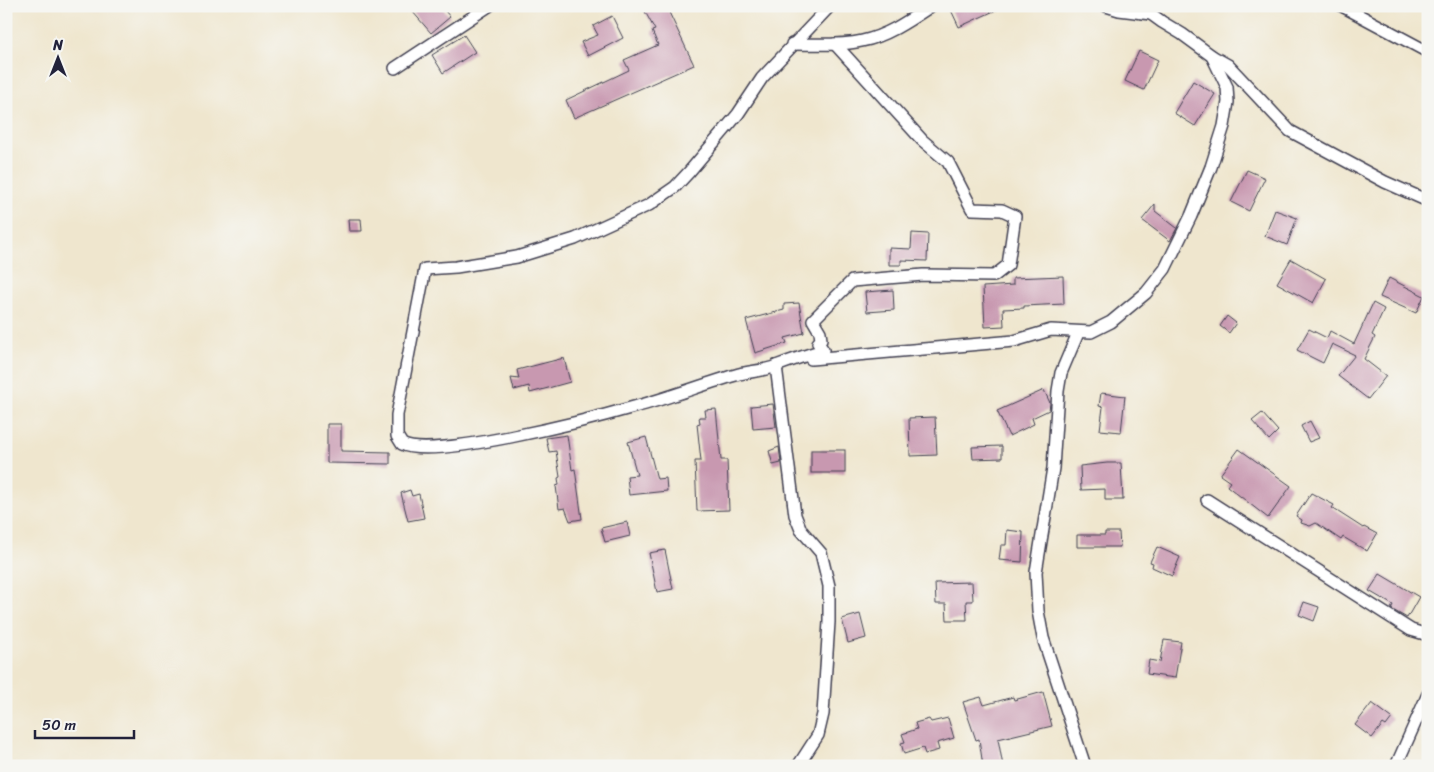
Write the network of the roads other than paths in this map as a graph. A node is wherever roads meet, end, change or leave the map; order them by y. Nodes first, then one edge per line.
1 (489, 6) edge
2 (830, 6) edge
3 (931, 6) edge
4 (1106, 6) edge
5 (1342, 6) edge
6 (1149, 10) edge
7 (792, 44) junction
8 (835, 44) junction
9 (1428, 52) edge
10 (1212, 56) junction
11 (395, 68) dead end
12 (1428, 201) edge
13 (1078, 333) junction
14 (780, 364) junction
15 (1207, 500) dead end
16 (1427, 633) edge
17 (1428, 694) edge
18 (798, 766) edge
19 (1084, 766) edge
20 (1396, 766) edge

1 - 11 street
2 - 7 street
3 - 8 street
4 - 6 street
5 - 9 street
6 - 10 street
7 - 8 street
7 - 14 street
8 - 14 street
10 - 12 street
10 - 13 street
13 - 14 street
13 - 19 street
14 - 18 street
15 - 16 street
17 - 20 street

